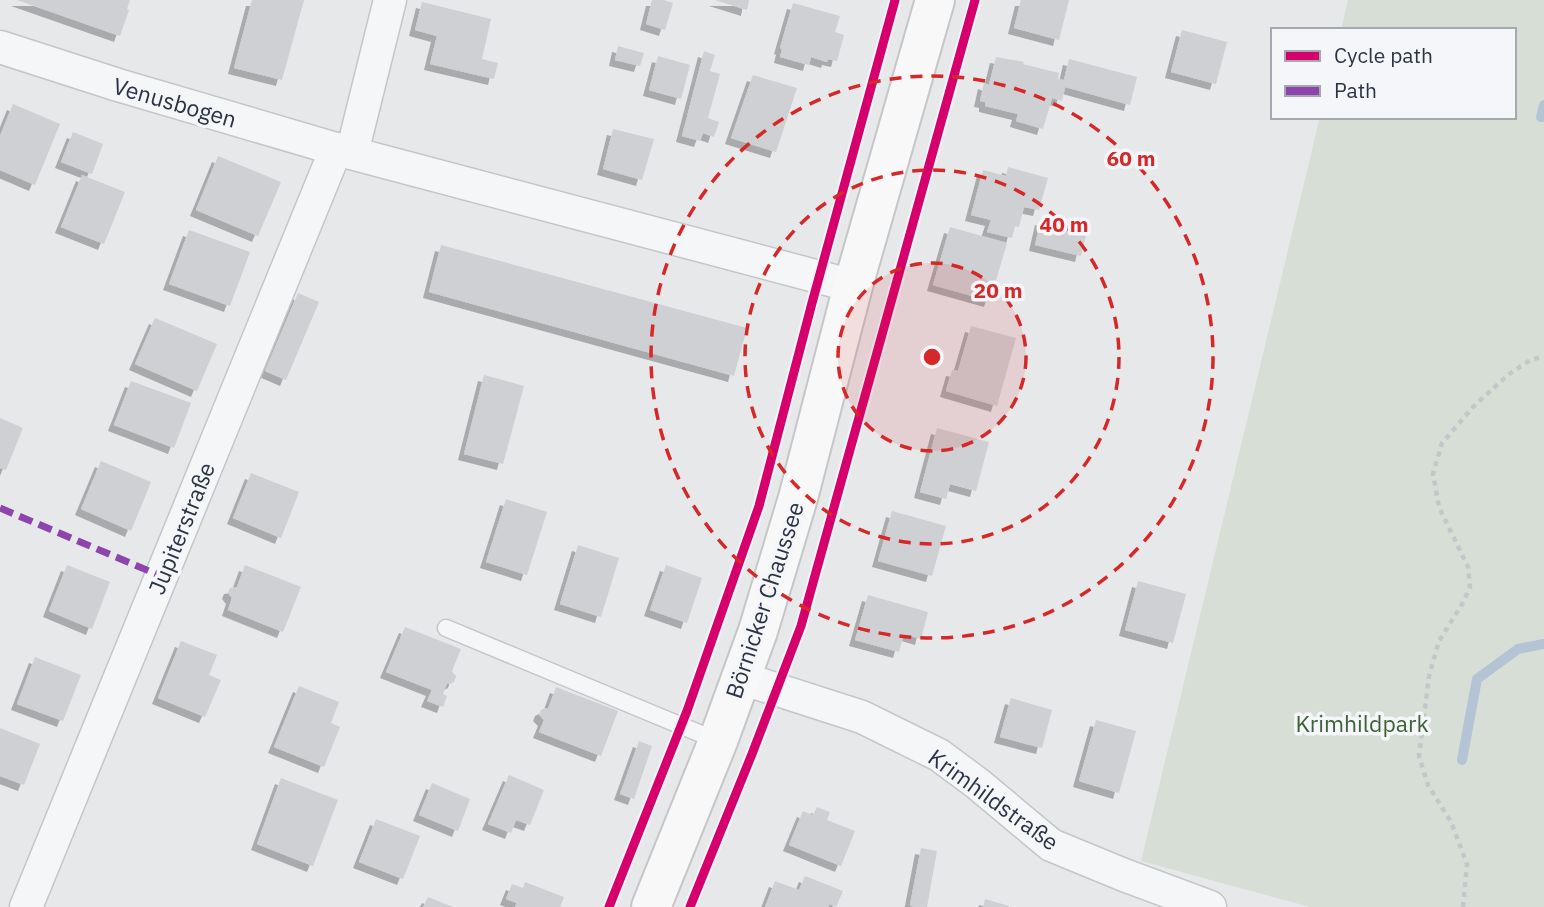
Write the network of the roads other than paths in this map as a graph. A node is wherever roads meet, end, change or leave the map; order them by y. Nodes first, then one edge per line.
1 (390, 0) edge
2 (935, 0) edge
3 (0, 47) edge
4 (344, 151) junction
5 (853, 286) junction
6 (446, 628) dead end
7 (741, 678) junction
8 (718, 741) junction
9 (26, 907) edge
10 (651, 907) edge
11 (1210, 907) edge

1 - 4 street, Jupiterstraße
2 - 5 main road, Börnicker Chaussee
3 - 4 street, Venusbogen
4 - 5 street
4 - 9 street, Jupiterstraße
5 - 7 main road, Börnicker Chaussee
6 - 8 lane
7 - 8 main road, Börnicker Chaussee
7 - 11 street, Krimhildstraße
8 - 10 main road, Börnicker Chaussee

